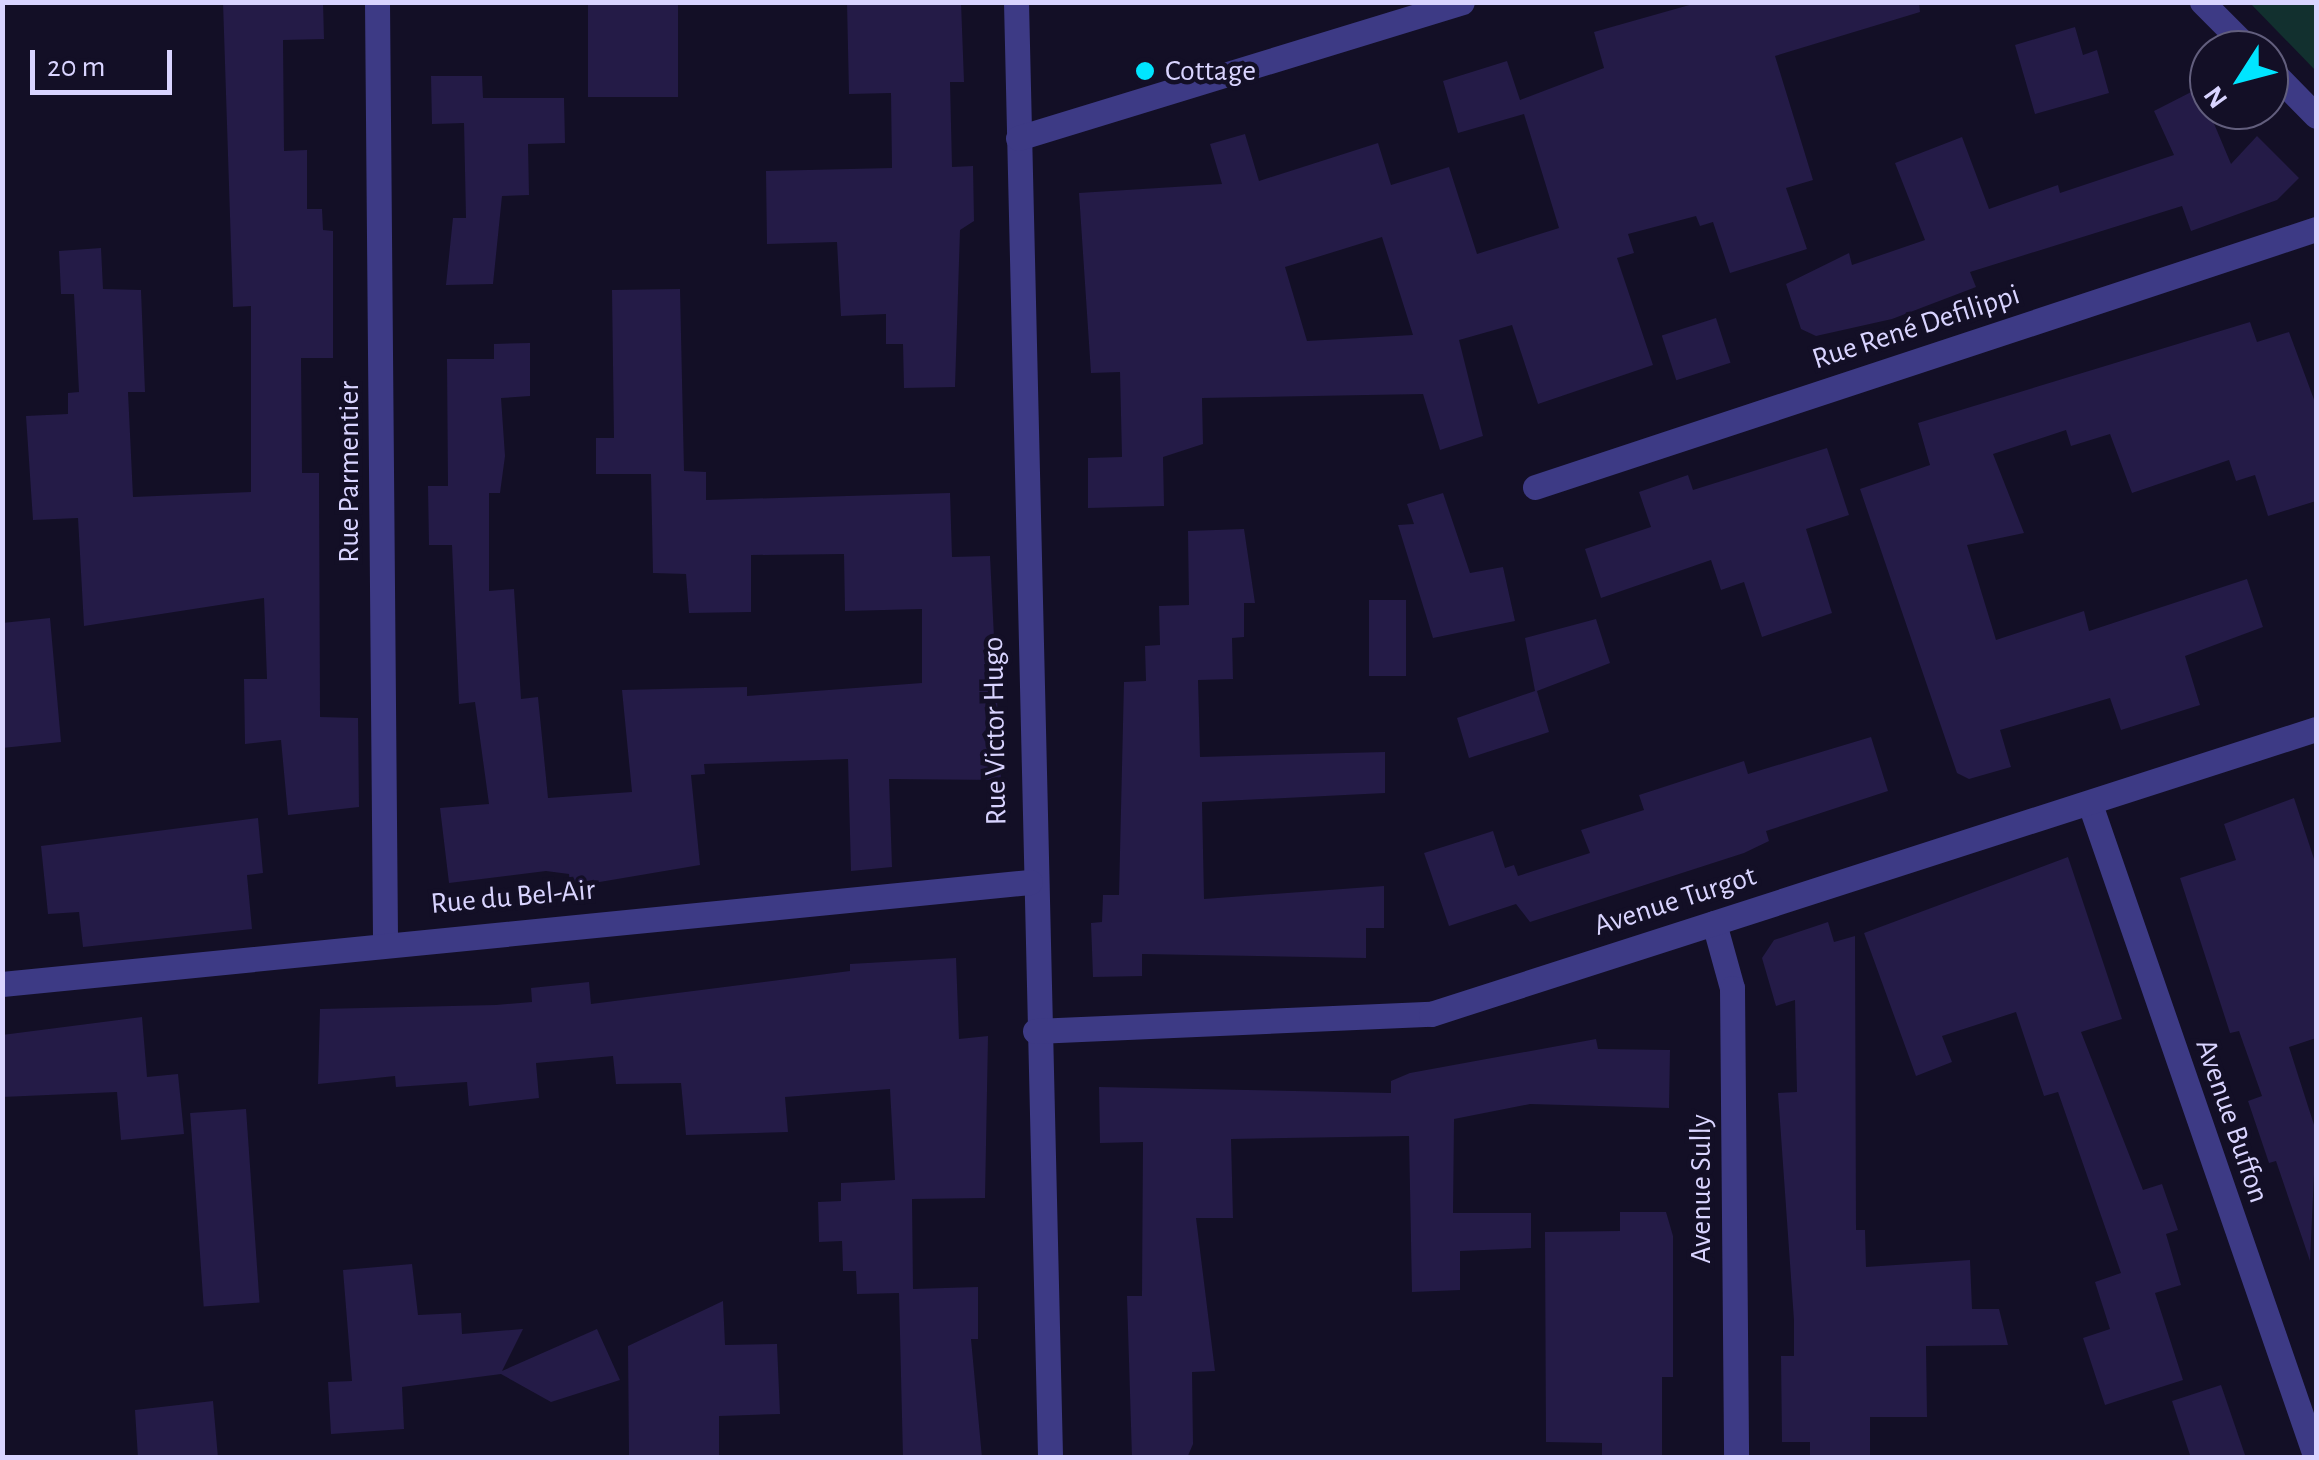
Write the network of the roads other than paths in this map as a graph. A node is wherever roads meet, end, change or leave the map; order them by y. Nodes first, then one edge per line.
1 (377, 2) edge
2 (1016, 2) edge
3 (1462, 2) edge
4 (2202, 2) edge
5 (2230, 30) edge
6 (2289, 88) edge
7 (2316, 116) edge
8 (1018, 138) junction
9 (2316, 229) edge
10 (1535, 487) dead end
11 (2316, 729) edge
12 (2090, 804) junction
13 (1030, 882) junction
14 (1714, 922) junction
15 (385, 942) junction
16 (2, 984) edge
17 (1034, 1031) junction
18 (1050, 1458) edge
19 (1736, 1458) edge
20 (2316, 1458) edge

1 - 15 street, Rue Parmentier
2 - 8 street, Rue Victor Hugo
3 - 8 street
4 - 5 street
6 - 7 street
8 - 13 street, Rue Victor Hugo
9 - 10 street, Rue René Defilippi
11 - 12 street, Avenue Turgot
12 - 14 street, Avenue Turgot
12 - 20 street, Avenue Buffon
13 - 15 street, Rue du Bel-Air
13 - 17 street, Rue Victor Hugo
14 - 17 street, Avenue Turgot
14 - 19 street, Avenue Sully
15 - 16 street, Rue du Bel-Air
17 - 18 street, Rue Victor Hugo

